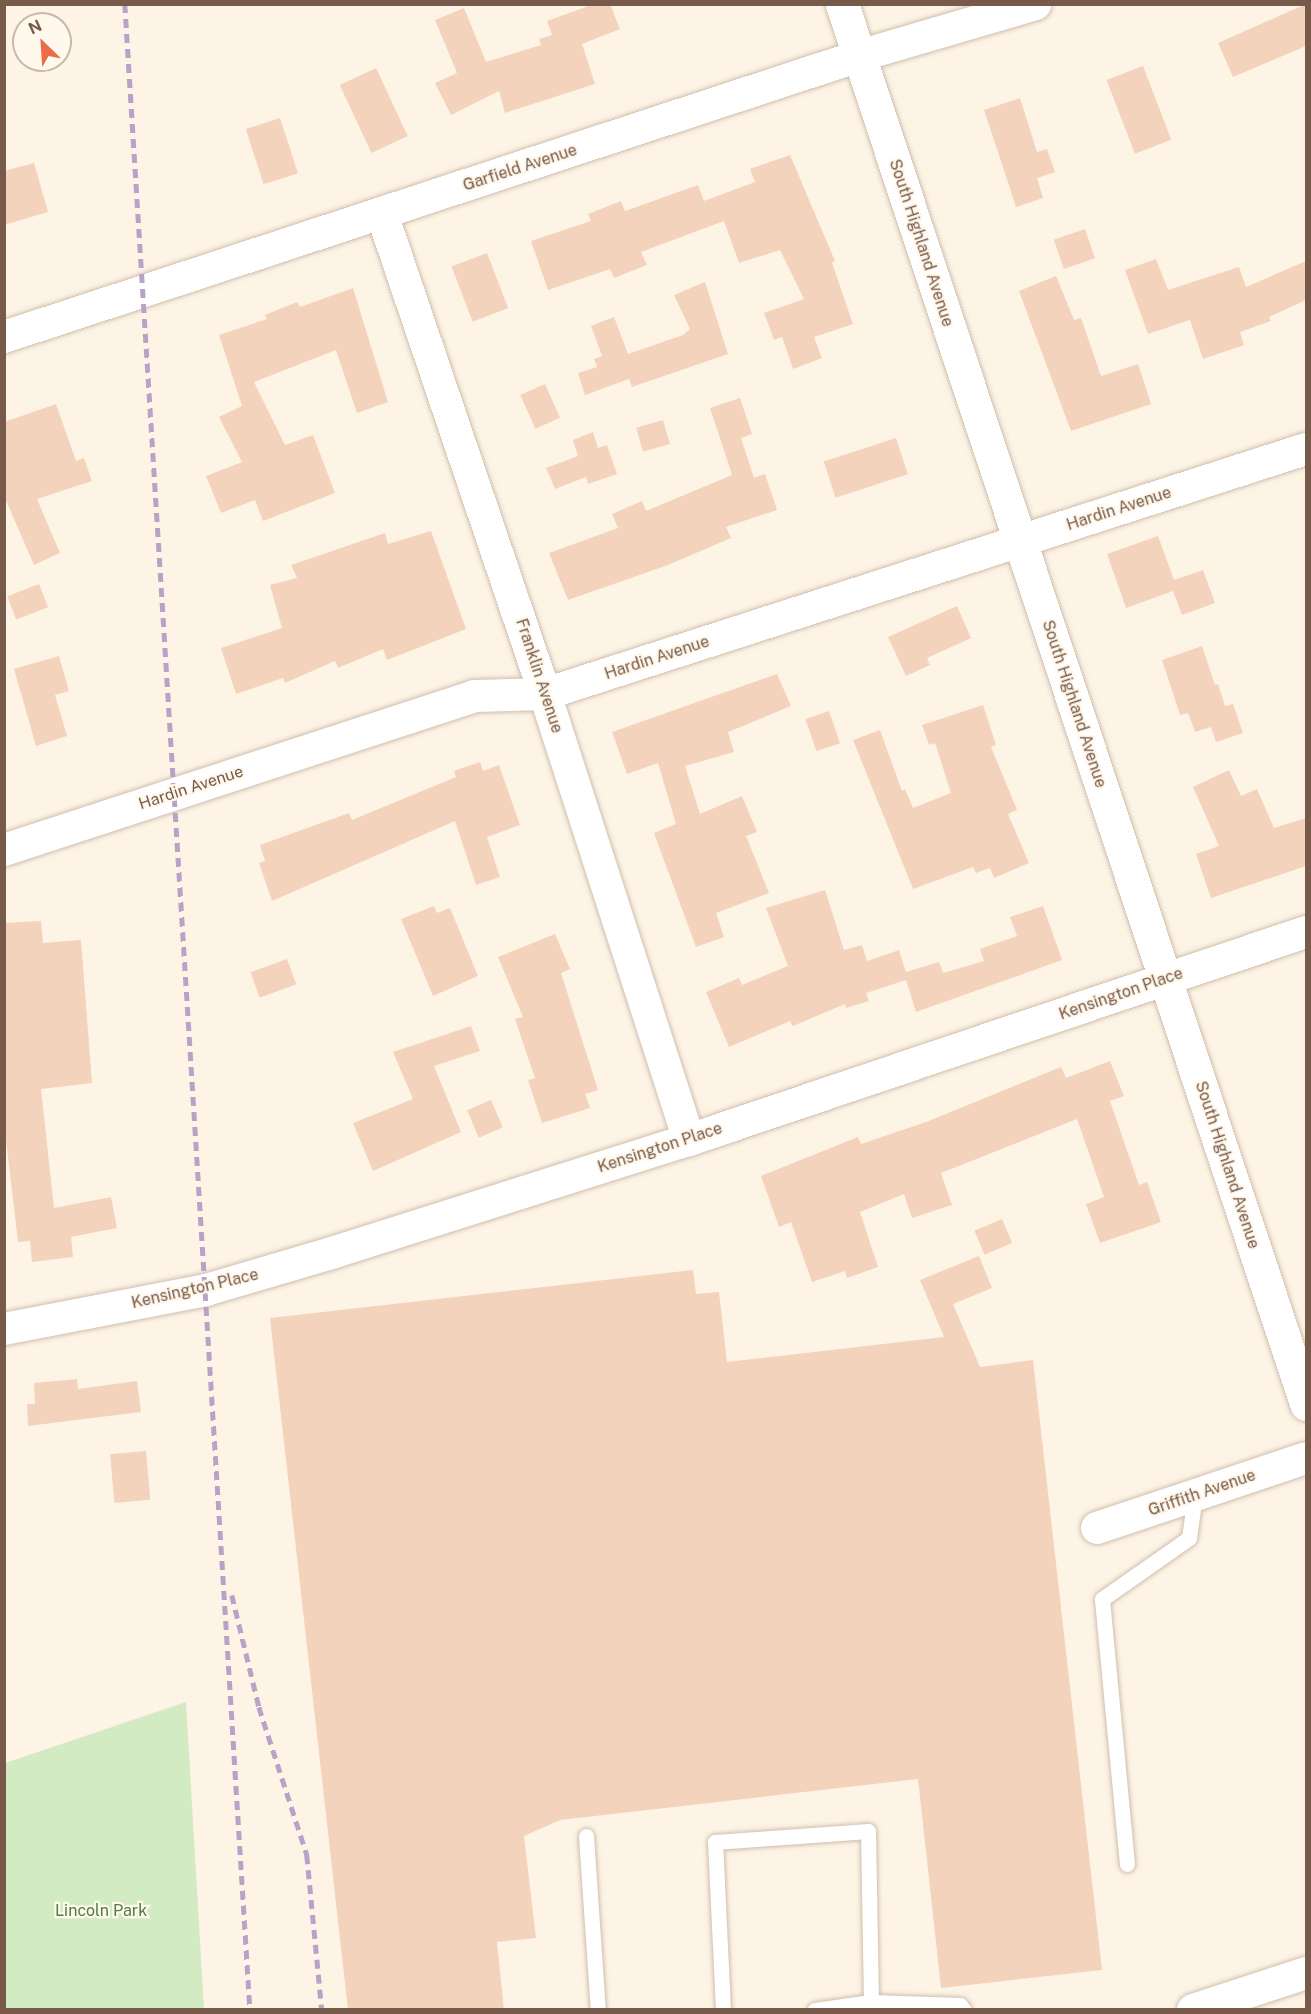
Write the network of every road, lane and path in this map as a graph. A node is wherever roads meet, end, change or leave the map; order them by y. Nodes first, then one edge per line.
1 (842, 4) edge
2 (1036, 4) edge
3 (859, 56) junction
4 (382, 214) junction
5 (4, 337) edge
6 (1306, 449) edge
7 (1020, 541) junction
8 (545, 694) junction
9 (4, 850) edge
10 (1306, 932) edge
11 (1166, 979) junction
12 (689, 1140) junction
13 (4, 1329) edge
14 (1306, 1404) edge
15 (1306, 1458) edge
16 (1195, 1495) junction
17 (1097, 1528) dead end
18 (586, 1836) dead end
19 (1126, 1864) dead end
20 (1306, 1972) edge
21 (871, 2002) junction
22 (598, 2010) edge
23 (723, 2010) edge
24 (815, 2010) edge
25 (964, 2010) edge
26 (1193, 2010) edge

1 - 3 street, South Highland Avenue
2 - 3 street, Garfield Avenue
3 - 4 street, Garfield Avenue
3 - 7 street, South Highland Avenue
4 - 5 street, Garfield Avenue
4 - 8 street, Franklin Avenue
6 - 7 street, Hardin Avenue
7 - 8 street, Hardin Avenue
7 - 11 street, South Highland Avenue
8 - 9 street, Hardin Avenue
8 - 12 street, Franklin Avenue
10 - 11 street, Kensington Place
11 - 12 street, Kensington Place
11 - 14 street, South Highland Avenue
12 - 13 street, Kensington Place
15 - 16 street, Griffith Avenue
16 - 17 street, Griffith Avenue
16 - 19 lane
18 - 22 lane
20 - 26 street
21 - 23 lane
21 - 24 lane
21 - 25 lane

